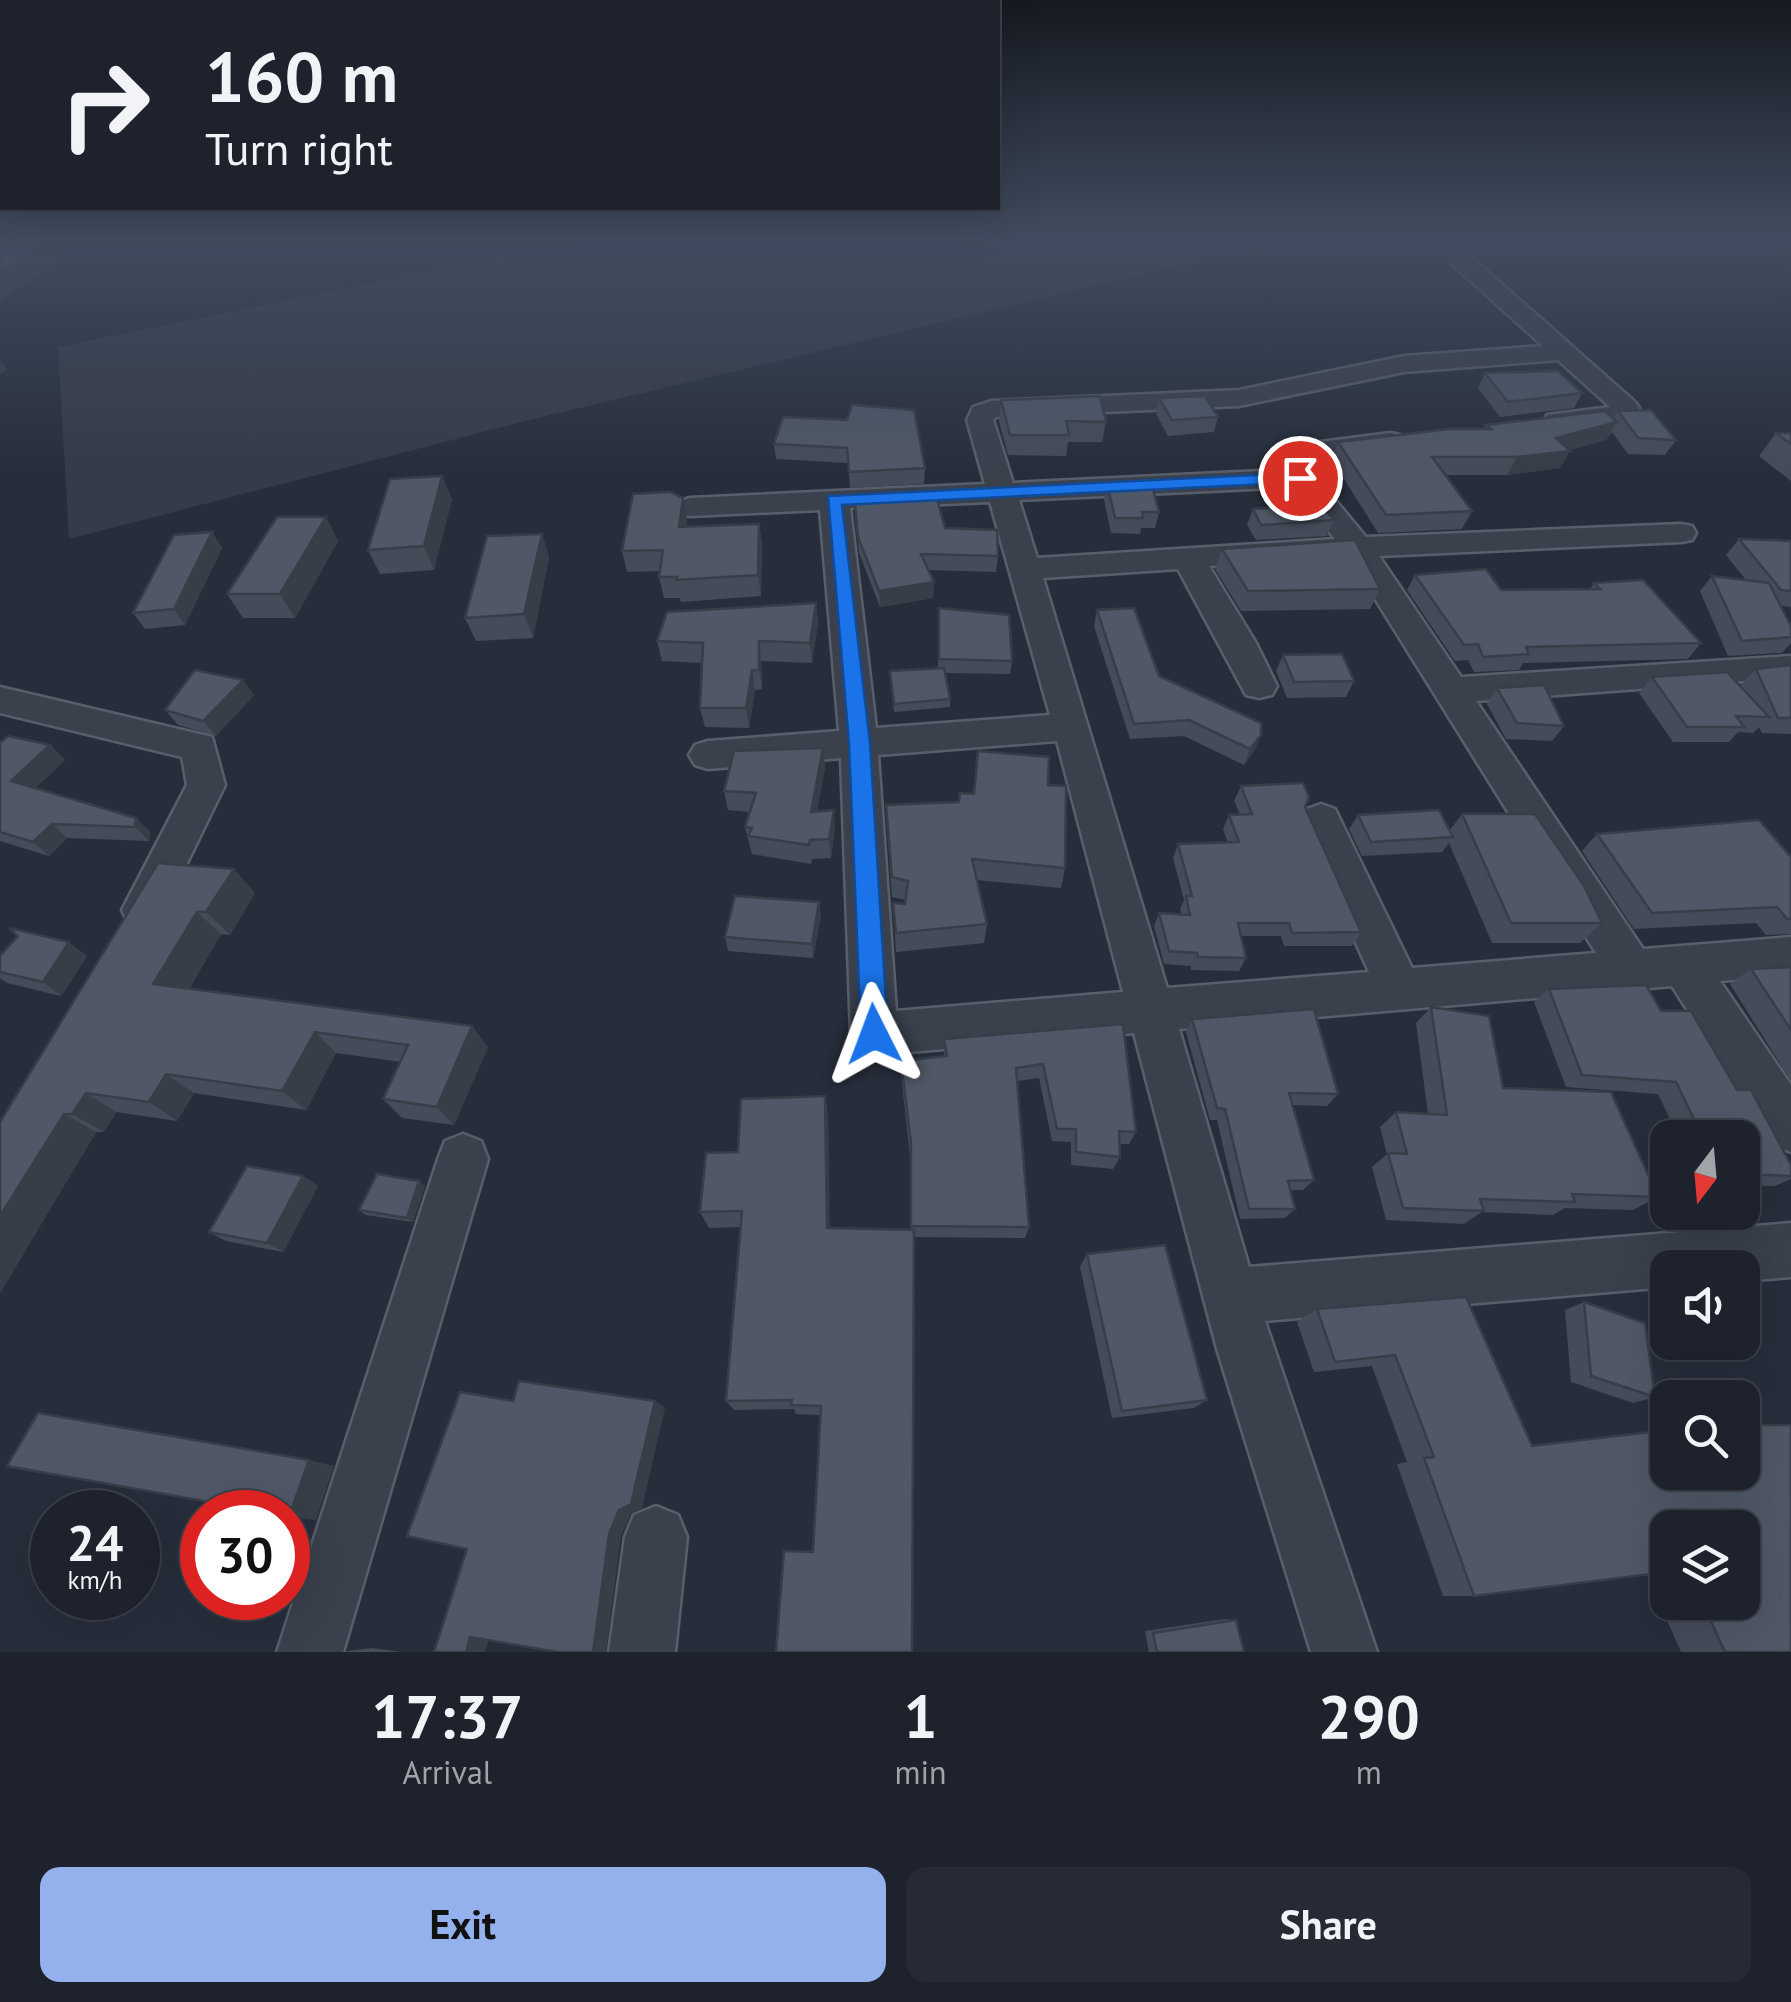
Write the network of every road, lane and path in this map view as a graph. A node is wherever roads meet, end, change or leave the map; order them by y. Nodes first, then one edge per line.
1 (1523, 315) edge
2 (1565, 352) junction
3 (1537, 424) edge
4 (1420, 438) edge
5 (1300, 478) junction
6 (1002, 491) junction
7 (834, 500) junction
8 (690, 507) dead end
9 (1682, 533) dead end
10 (1358, 547) junction
11 (1188, 558) junction
12 (1023, 569) junction
13 (844, 604) junction
14 (806, 607) edge
15 (1785, 666) edge
16 (1259, 686) dead end
17 (1453, 690) junction
18 (0, 700) edge
19 (1072, 727) junction
20 (859, 743) junction
21 (708, 755) dead end
22 (1321, 820) dead end
23 (118, 950) edge
24 (1791, 956) edge
25 (1683, 965) junction
26 (1631, 969) junction
27 (1399, 989) junction
28 (1150, 1010) junction
29 (1791, 1128) edge
30 (463, 1159) dead end
31 (1791, 1250) edge
32 (1230, 1296) junction
33 (656, 1537) dead end
34 (310, 1652) edge
35 (642, 1652) edge
36 (1344, 1652) edge

1 - 2 street
2 - 3 street
2 - 6 street
4 - 5 street
5 - 6 street
5 - 10 street
6 - 7 street
6 - 12 street
7 - 8 street
7 - 13 street
9 - 10 street
10 - 11 street
10 - 17 street
11 - 12 street
11 - 16 street
12 - 19 street
13 - 14 street
13 - 20 street
15 - 17 street
17 - 26 street
18 - 23 street
19 - 20 street
19 - 28 street
20 - 21 street
20 - 28 street
22 - 27 street
24 - 25 street
25 - 26 street
25 - 29 street
26 - 27 street
27 - 28 street
28 - 32 street
30 - 34 street
31 - 32 street
32 - 36 street
33 - 35 street

